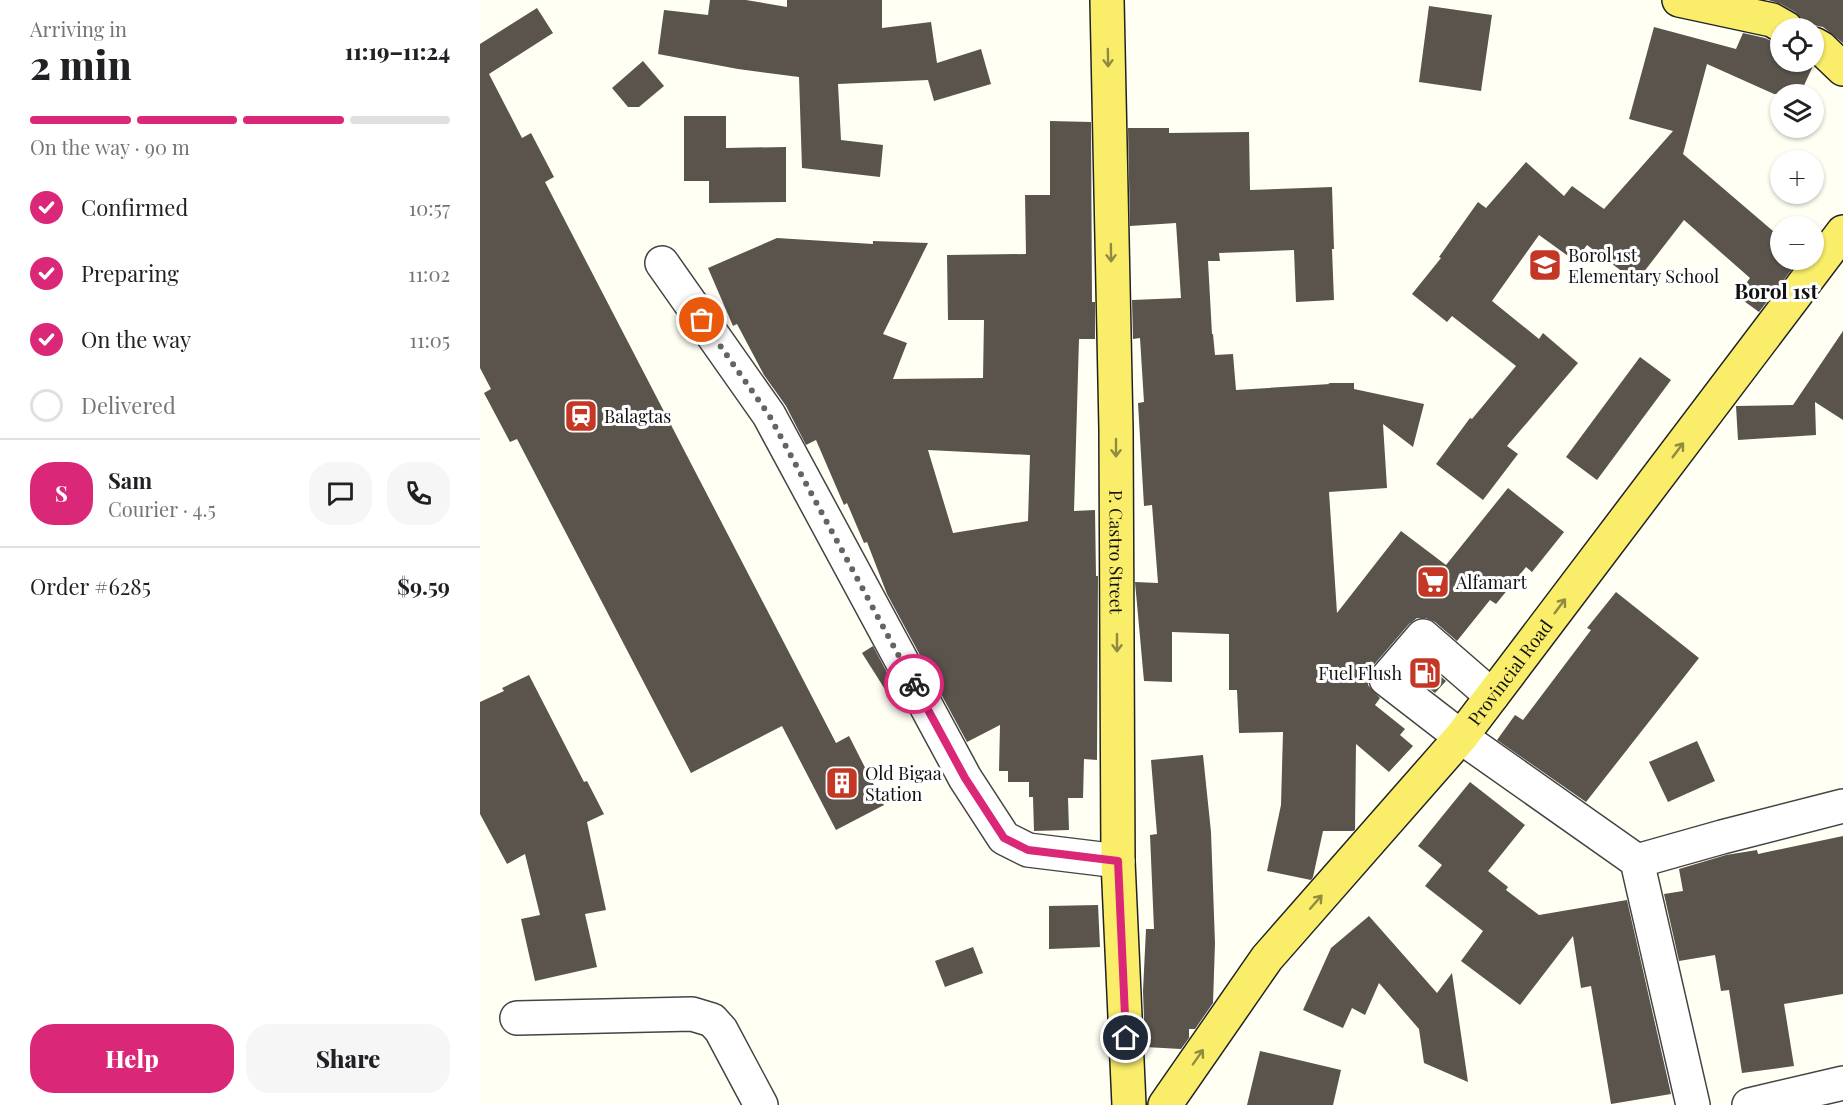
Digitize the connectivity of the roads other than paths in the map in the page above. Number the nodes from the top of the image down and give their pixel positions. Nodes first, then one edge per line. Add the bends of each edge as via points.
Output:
1 (1107, 0) edge
2 (1679, 0) edge
3 (1770, 20) edge
4 (1824, 51) edge
5 (1843, 69) edge
6 (1843, 232) edge
7 (662, 263) dead end
8 (1492, 696) junction
9 (1461, 737) junction
10 (1843, 806) edge
11 (1118, 861) junction
12 (1636, 861) junction
13 (517, 1018) dead end
14 (1843, 1083) edge
15 (761, 1105) edge
16 (1129, 1105) edge
17 (1165, 1105) edge
18 (1693, 1105) edge
19 (1749, 1105) edge

1 -> 11 main road, P. Castro Street via 1116,429
2 - 3 main road
4 - 5 main road
8 -> 6 main road, Provincial Road
7 - 11 street via 769,415 965,778 1004,838 1028,850
8 - 9 main road, Provincial Road
8 - 9 street via 1423,636 1386,679
9 - 12 street
17 -> 9 main road, Provincial Road via 1267,958
10 - 12 street
11 - 16 main road, P. Castro Street
12 - 18 street
13 - 15 street via 692,1014 712,1020
14 - 19 street

